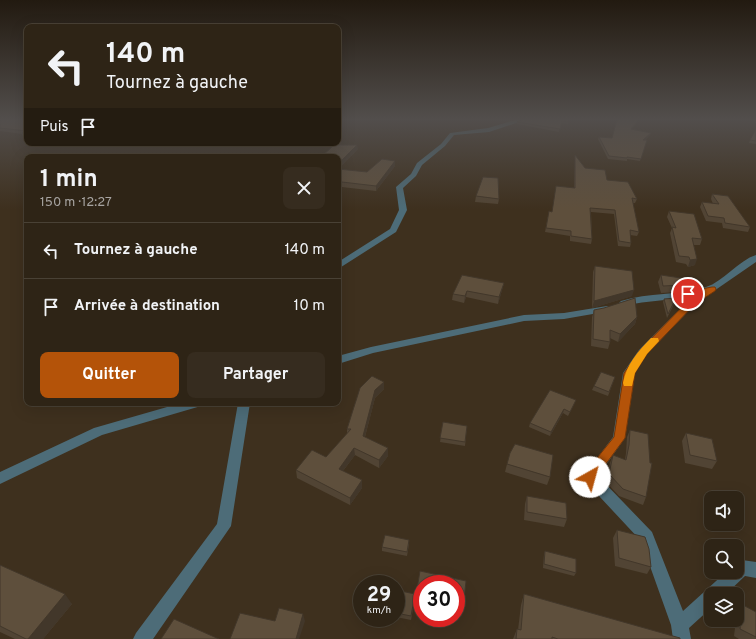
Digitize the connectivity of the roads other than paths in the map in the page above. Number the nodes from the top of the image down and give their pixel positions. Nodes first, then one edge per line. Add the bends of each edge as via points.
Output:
1 (440, 149) edge
2 (756, 258) edge
3 (341, 264) edge
4 (712, 289) junction
5 (341, 359) edge
6 (186, 406) edge
7 (244, 406) edge
8 (0, 478) edge
9 (756, 570) edge
10 (722, 587) edge
11 (704, 604) edge
12 (681, 632) edge
13 (142, 639) edge

1 - 3 street via 419,164 414,175 399,187 403,210 393,230
2 - 4 street
4 - 5 street via 676,297 637,299 601,311 524,318 371,350
4 - 12 street via 692,302 636,362 630,373 619,438 590,477 647,536
6 - 8 street via 98,431
7 - 13 street via 224,526
9 - 10 street via 742,568
11 - 12 street

